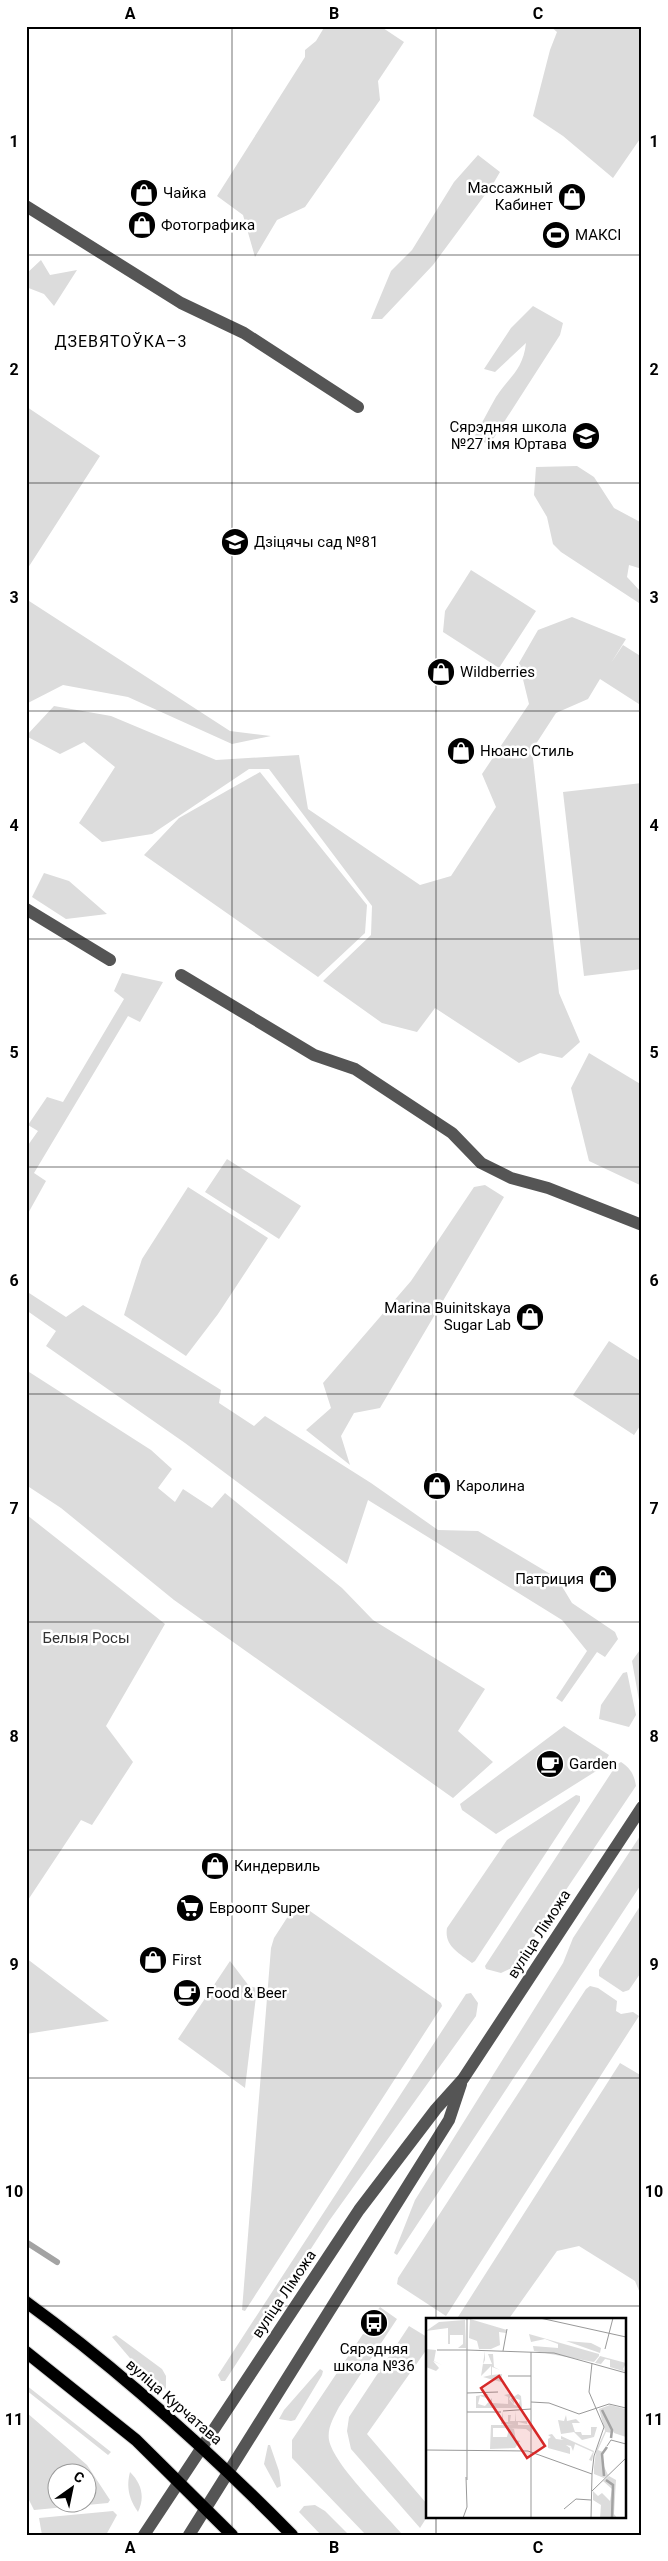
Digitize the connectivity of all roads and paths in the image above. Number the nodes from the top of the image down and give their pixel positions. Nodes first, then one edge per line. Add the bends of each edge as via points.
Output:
1 (26, 206) edge
2 (358, 407) dead end
3 (26, 909) edge
4 (110, 960) dead end
5 (180, 976) dead end
6 (642, 1225) edge
7 (642, 1807) edge
8 (463, 2079) junction
9 (26, 2302) edge
10 (26, 2352) edge
11 (201, 2447) junction
12 (230, 2472) junction
13 (179, 2483) junction
14 (206, 2509) junction
15 (144, 2535) edge
16 (189, 2535) edge
17 (232, 2535) edge
18 (292, 2535) edge

1 - 2 street via 181,303 244,333
3 - 4 street
5 - 6 street via 314,1054 355,1069 452,1133 481,1163 512,1178 548,1188
7 - 8 street, вуліца Ліможа
8 - 11 street, вуліца Ліможа via 359,2210
8 - 12 street, вуліца Ліможа via 449,2120
9 - 11 main road, вуліца Курчатава via 160,2409
10 - 13 main road via 136,2440
11 - 12 main road, вуліца Курчатава
11 - 13 street, вуліца Ліможа
12 - 14 street, вуліца Ліможа
12 - 18 main road, вуліца Курчатава
13 - 14 main road
13 - 15 street, вуліца Ліможа
14 - 16 street, вуліца Ліможа
14 - 17 main road

